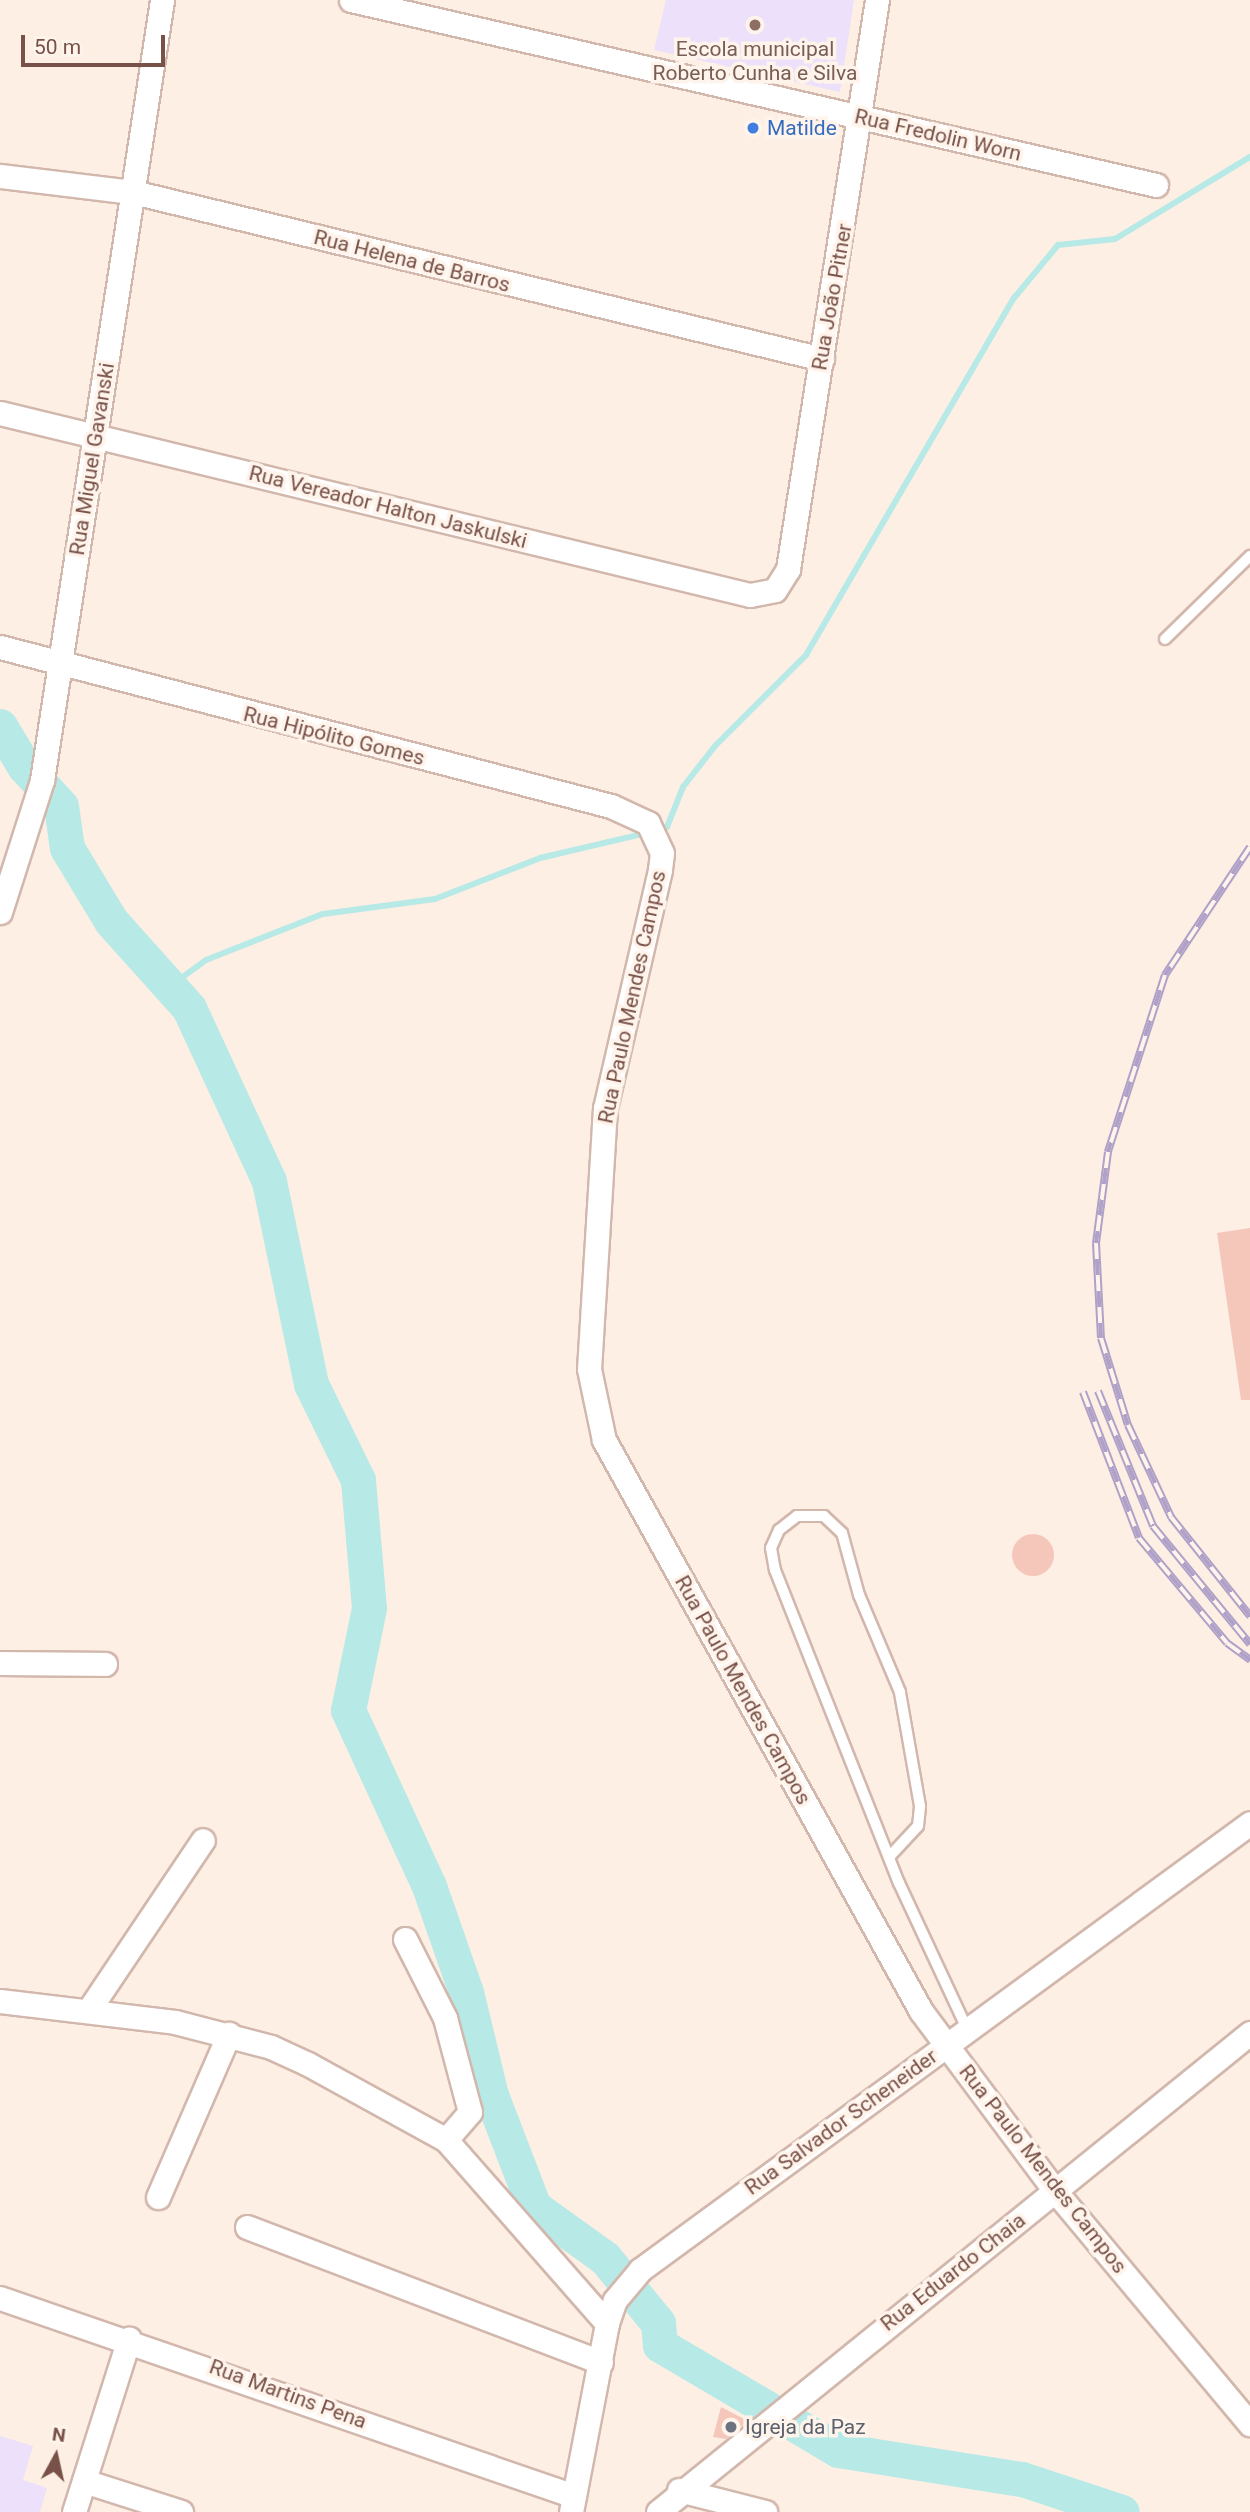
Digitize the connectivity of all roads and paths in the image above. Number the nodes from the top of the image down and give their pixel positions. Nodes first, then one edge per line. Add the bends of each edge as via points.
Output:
1 (162, 0) edge
2 (351, 0) edge
3 (877, 0) edge
4 (862, 118) junction
5 (0, 176) edge
6 (1156, 185) dead end
7 (133, 192) junction
8 (821, 359) junction
9 (0, 413) edge
10 (95, 436) junction
11 (1250, 556) edge
12 (775, 590) joint
13 (1165, 639) dead end
14 (0, 647) edge
15 (60, 667) junction
16 (653, 832) joint
17 (0, 912) edge
18 (0, 1663) edge
19 (105, 1664) dead end
20 (1250, 1823) edge
21 (203, 1840) dead end
22 (890, 1856) junction
23 (405, 1940) dead end
24 (0, 2001) edge
25 (90, 2008) junction
26 (967, 2029) junction
27 (1250, 2033) edge
28 (229, 2034) junction
29 (946, 2045) junction
30 (446, 2140) junction
31 (1055, 2191) junction
32 (158, 2197) dead end
33 (247, 2227) dead end
34 (0, 2298) edge
35 (607, 2323) junction
36 (129, 2339) junction
37 (601, 2362) junction
38 (1250, 2424) edge
39 (84, 2482) junction
40 (679, 2490) junction
41 (573, 2504) edge
42 (74, 2512) edge
43 (181, 2512) edge
44 (659, 2512) edge
45 (765, 2512) edge

1 - 7 street, Rua Miguel Gavanski
2 - 4 street, Rua Fredolin Worn
3 - 4 street, Rua João Pitner
4 - 6 street, Rua Fredolin Worn
4 - 8 street, Rua João Pitner
5 - 7 street, Rua Helena de Barros
7 - 8 street, Rua Helena de Barros
7 - 10 street, Rua Miguel Gavanski
8 - 12 street, Rua João Pitner via 788,569
9 - 10 street, Rua Vereador Halton Jaskulski
10 - 12 street, Rua Vereador Halton Jaskulski via 750,595
10 - 15 street, Rua Miguel Gavanski
11 - 13 lane
14 - 15 street, Rua Hipólito Gomes
15 - 16 street, Rua Hipólito Gomes via 611,806
15 - 17 street, Rua Miguel Gavanski via 37,806
16 - 29 street, Rua Paulo Mendes Campos via 660,870 605,1108 592,1405 630,1486
18 - 19 street
20 - 26 street, Rua Salvador Scheneider
21 - 25 street
22 - 22 lane via 775,1570 771,1548 779,1530 797,1516 824,1516 842,1533 859,1595 900,1692 920,1806 918,1826
22 - 26 lane
23 - 30 street via 445,2018 470,2112
24 - 25 street
25 - 28 street
26 - 29 street, Rua Salvador Scheneider
27 - 31 street, Rua Eduardo Chaia
28 - 30 street via 309,2064
28 - 32 street
29 - 31 street, Rua Paulo Mendes Campos
29 - 35 street, Rua Salvador Scheneider via 640,2270 615,2300
30 - 35 street
31 - 38 street, Rua Paulo Mendes Campos
31 - 40 street, Rua Eduardo Chaia
33 - 37 street
34 - 36 street, Rua Martins Pena
35 - 37 street, Rua Salvador Scheneider
36 - 39 street
36 - 41 street, Rua Martins Pena
37 - 41 street, Rua Salvador Scheneider
39 - 42 street
39 - 43 street
40 - 44 street, Rua Eduardo Chaia
40 - 45 street

